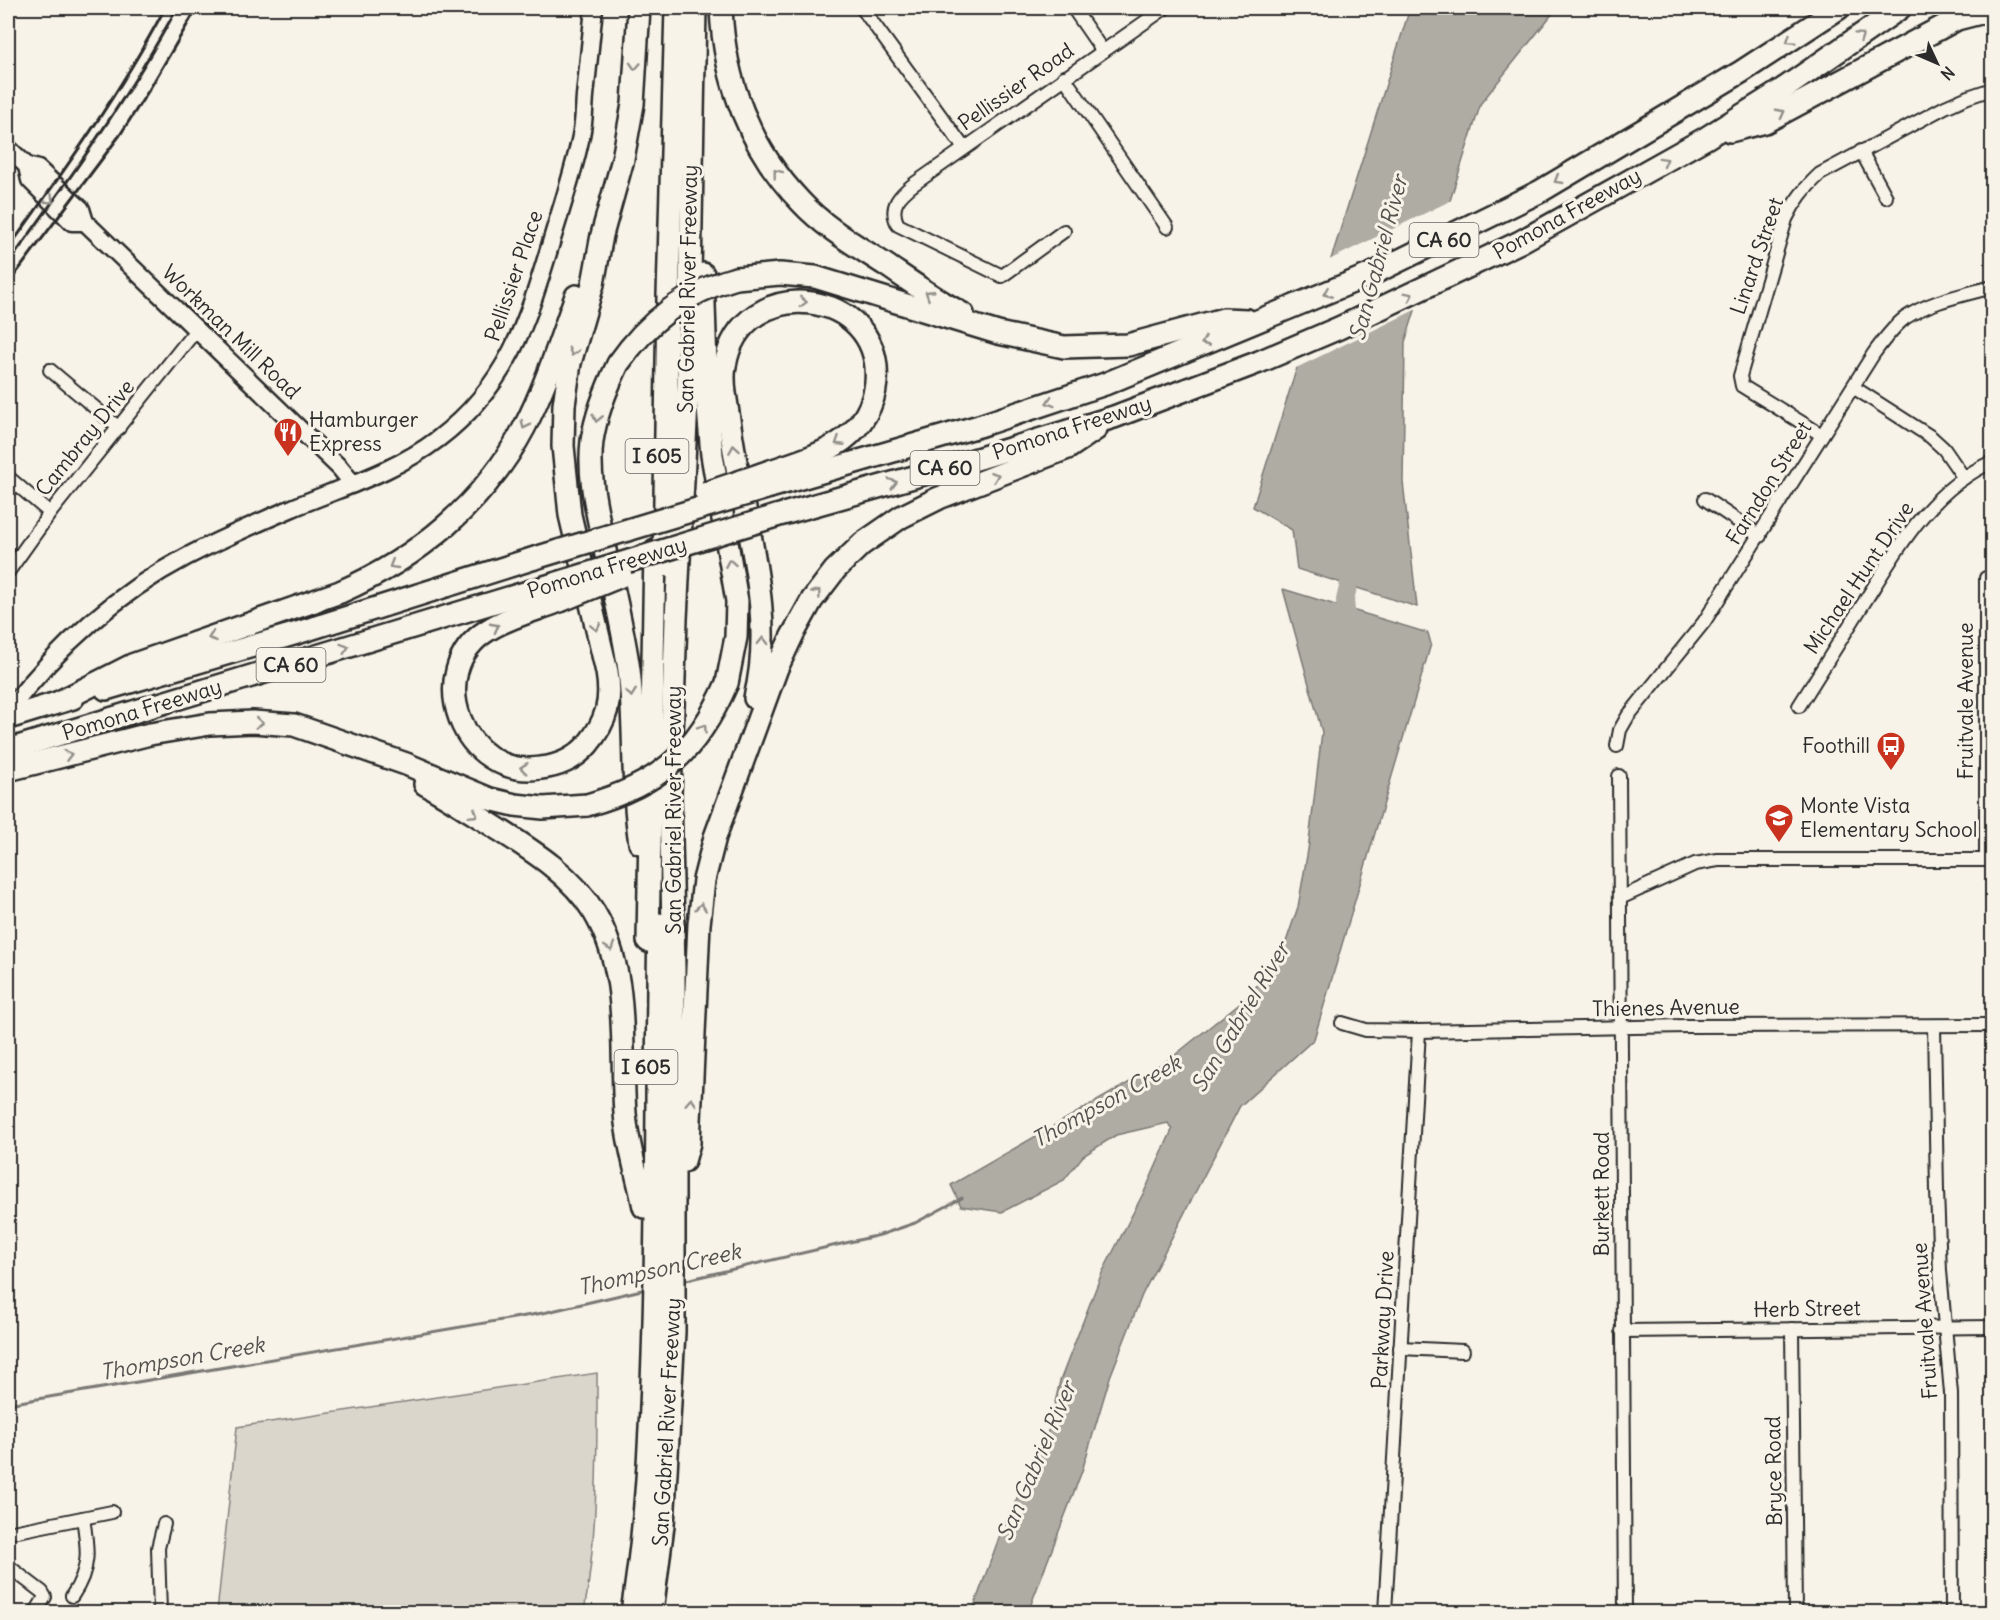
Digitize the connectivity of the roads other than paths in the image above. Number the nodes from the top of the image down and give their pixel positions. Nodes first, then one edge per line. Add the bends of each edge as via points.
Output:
1 (594, 8) edge
2 (639, 8) edge
3 (664, 8) edge
4 (675, 8) edge
5 (682, 8) edge
6 (695, 8) edge
7 (721, 8) edge
8 (862, 8) edge
9 (1073, 8) edge
10 (1165, 8) edge
11 (1839, 8) edge
12 (1900, 8) edge
13 (1992, 10) edge
14 (1102, 50) junction
15 (1064, 77) junction
16 (1992, 89) edge
17 (692, 112) junction
18 (1706, 138) junction
19 (8, 148) edge
20 (964, 148) junction
21 (1861, 151) junction
22 (1887, 197) dead end
23 (1167, 227) dead end
24 (1064, 231) dead end
25 (602, 235) junction
26 (1992, 286) edge
27 (1266, 318) junction
28 (196, 330) junction
29 (998, 333) junction
30 (50, 370) dead end
31 (1853, 387) junction
32 (1119, 415) junction
33 (686, 420) junction
34 (119, 428) junction
35 (1822, 435) junction
36 (1992, 462) edge
37 (8, 477) edge
38 (1964, 478) junction
39 (764, 481) junction
40 (353, 484) junction
41 (1705, 499) dead end
42 (50, 513) junction
43 (1760, 536) junction
44 (8, 572) edge
45 (1986, 578) dead end
46 (557, 593) junction
47 (60, 702) junction
48 (1799, 706) dead end
49 (8, 711) edge
50 (8, 718) edge
51 (1617, 746) dead end
52 (370, 752) junction
53 (9, 763) edge
54 (1618, 776) dead end
55 (735, 780) junction
56 (1989, 860) edge
57 (1620, 898) junction
58 (649, 904) junction
59 (674, 969) junction
60 (1342, 1023) dead end
61 (1992, 1025) edge
62 (1935, 1026) junction
63 (1622, 1028) junction
64 (1419, 1031) junction
65 (674, 1201) junction
66 (644, 1207) junction
67 (659, 1227) junction
68 (1946, 1327) junction
69 (1992, 1327) edge
70 (1792, 1329) junction
71 (1622, 1331) junction
72 (658, 1335) junction
73 (1401, 1348) junction
74 (1463, 1351) dead end
75 (112, 1512) dead end
76 (83, 1518) junction
77 (164, 1524) dead end
78 (8, 1533) edge
79 (8, 1566) edge
80 (72, 1596) dead end
81 (36, 1612) edge
82 (160, 1612) edge
83 (621, 1612) edge
84 (632, 1612) edge
85 (638, 1612) edge
86 (652, 1612) edge
87 (1385, 1612) edge
88 (1625, 1612) edge
89 (1795, 1612) edge
90 (1952, 1612) edge

1 - 40 main road, Pellissier Place via 582,135 519,338 496,379 445,433 402,462
2 -> 25 highway via 633,104
3 - 58 highway, San Gabriel River Freeway / I 605
4 - 67 highway via 667,319
5 - 33 highway via 677,394
6 - 17 highway, San Gabriel River Freeway / I 605
29 -> 7 highway via 948,306 850,241 801,203 773,169 739,104 730,75
8 - 20 street
9 - 14 street
10 - 14 street, Pellissier Road
11 -> 27 highway, Pomona Freeway / CA 60 via 1741,72 1539,192 1374,273
18 -> 12 highway, Pomona Freeway / CA 60
18 -> 13 highway via 1765,122 1957,19
14 - 15 street, Pellissier Road
15 - 20 street, Pellissier Road
15 - 23 street
16 - 21 street, Linard Street via 1945,107
17 - 33 highway, San Gabriel River Freeway / I 605
52 -> 17 highway, bridge via 514,805 587,805 641,785 675,761 716,708 727,683 736,637 737,601 712,456
32 -> 18 highway, Pomona Freeway / CA 60 via 1259,362 1405,298 1520,242
19 - 28 main road, Workman Mill Road via 27,166 38,169 81,209 85,222
20 - 24 street, Pellissier Road via 901,194 894,205 898,225 1002,276
21 - 22 street
21 - 35 street, Linard Street via 1820,174 1794,202 1740,376 1742,386
25 -> 46 highway via 593,284 570,363 563,446 570,515 607,672 609,704 596,735 567,761 530,770 509,766 494,760 466,734 455,700 456,678 461,661 487,630
25 -> 47 highway via 525,427 486,485 441,531 417,550 340,592 132,665
26 - 31 street, Farndon Street via 1922,308 1904,319 1874,353
27 - 29 highway via 1224,319 1123,345 1064,347
27 -> 39 highway, Pomona Freeway / CA 60 via 1109,382 979,426
28 - 34 street, Cambray Drive
28 - 40 main road, Workman Mill Road
29 -> 58 highway, bridge via 815,277 780,274 736,278 676,304 643,332 618,364 599,407 591,461 594,501 629,669 636,816
30 - 34 street
31 - 35 street, Farndon Street
31 - 38 street via 1931,437
46 -> 32 highway, Pomona Freeway / CA 60, bridge via 723,532
55 -> 32 highway via 792,636 812,600 862,544 901,517 939,498 1068,448
33 - 59 highway, San Gabriel River Freeway / I 605 via 670,795
34 - 42 street, Cambray Drive
35 - 43 street, Farndon Street
36 - 38 street, Michael Hunt Drive
37 - 42 street
38 - 48 street, Michael Hunt Drive via 1935,501 1908,532
39 - 47 highway, Pomona Freeway / CA 60, bridge via 294,634
55 -> 39 highway via 758,690 763,640 755,559 726,404 724,368 736,336 762,311 780,303 818,303 854,323 866,338 873,355 875,394 869,411 843,440
40 - 49 main road via 237,532 184,558 126,594 48,664
41 - 43 street
42 - 44 street, Cambray Drive
43 - 51 street, Farndon Street via 1704,622 1628,716
45 - 56 street, Fruitvale Avenue
53 -> 46 highway, Pomona Freeway / CA 60 via 28,744
47 - 50 highway, Pomona Freeway / CA 60
53 -> 52 highway via 150,734 253,722 294,725
52 -> 66 highway via 532,851 554,867 593,911 606,936 620,986 625,1115
54 - 57 street, Burkett Road
65 -> 55 highway via 688,1143 704,880
56 - 57 street via 1718,860 1695,864
57 - 63 street, Burkett Road
58 - 66 highway, San Gabriel River Freeway / I 605
59 - 65 highway, San Gabriel River Freeway / I 605
59 - 67 highway via 665,1001
60 - 64 street, Thienes Avenue via 1366,1030
61 - 62 street, Thienes Avenue
62 - 63 street, Thienes Avenue
62 - 68 street, Fruitvale Avenue via 1937,1191
63 - 64 street, Thienes Avenue
63 - 71 street, Burkett Road
64 - 73 street, Parkway Drive
65 - 67 highway, San Gabriel River Freeway / I 605
66 - 67 highway, San Gabriel River Freeway / I 605
67 - 72 highway, San Gabriel River Freeway / I 605
67 - 72 highway, San Gabriel River Freeway / I 605
68 - 69 street, Herb Street
68 - 70 street, Herb Street
68 - 90 street, Fruitvale Avenue via 1951,1393
70 - 71 street, Herb Street
70 - 89 street, Bryce Road
71 - 88 street, Burkett Road
72 - 83 highway, San Gabriel River Freeway / I 605
72 - 84 highway via 647,1503
72 - 85 highway via 656,1486
72 - 86 highway, San Gabriel River Freeway / I 605 via 663,1525
73 - 74 street
73 - 87 street, Parkway Drive
75 - 76 street
76 - 78 street
76 - 80 street via 87,1559
77 - 82 street via 158,1548
79 - 81 street via 42,1592 45,1597

